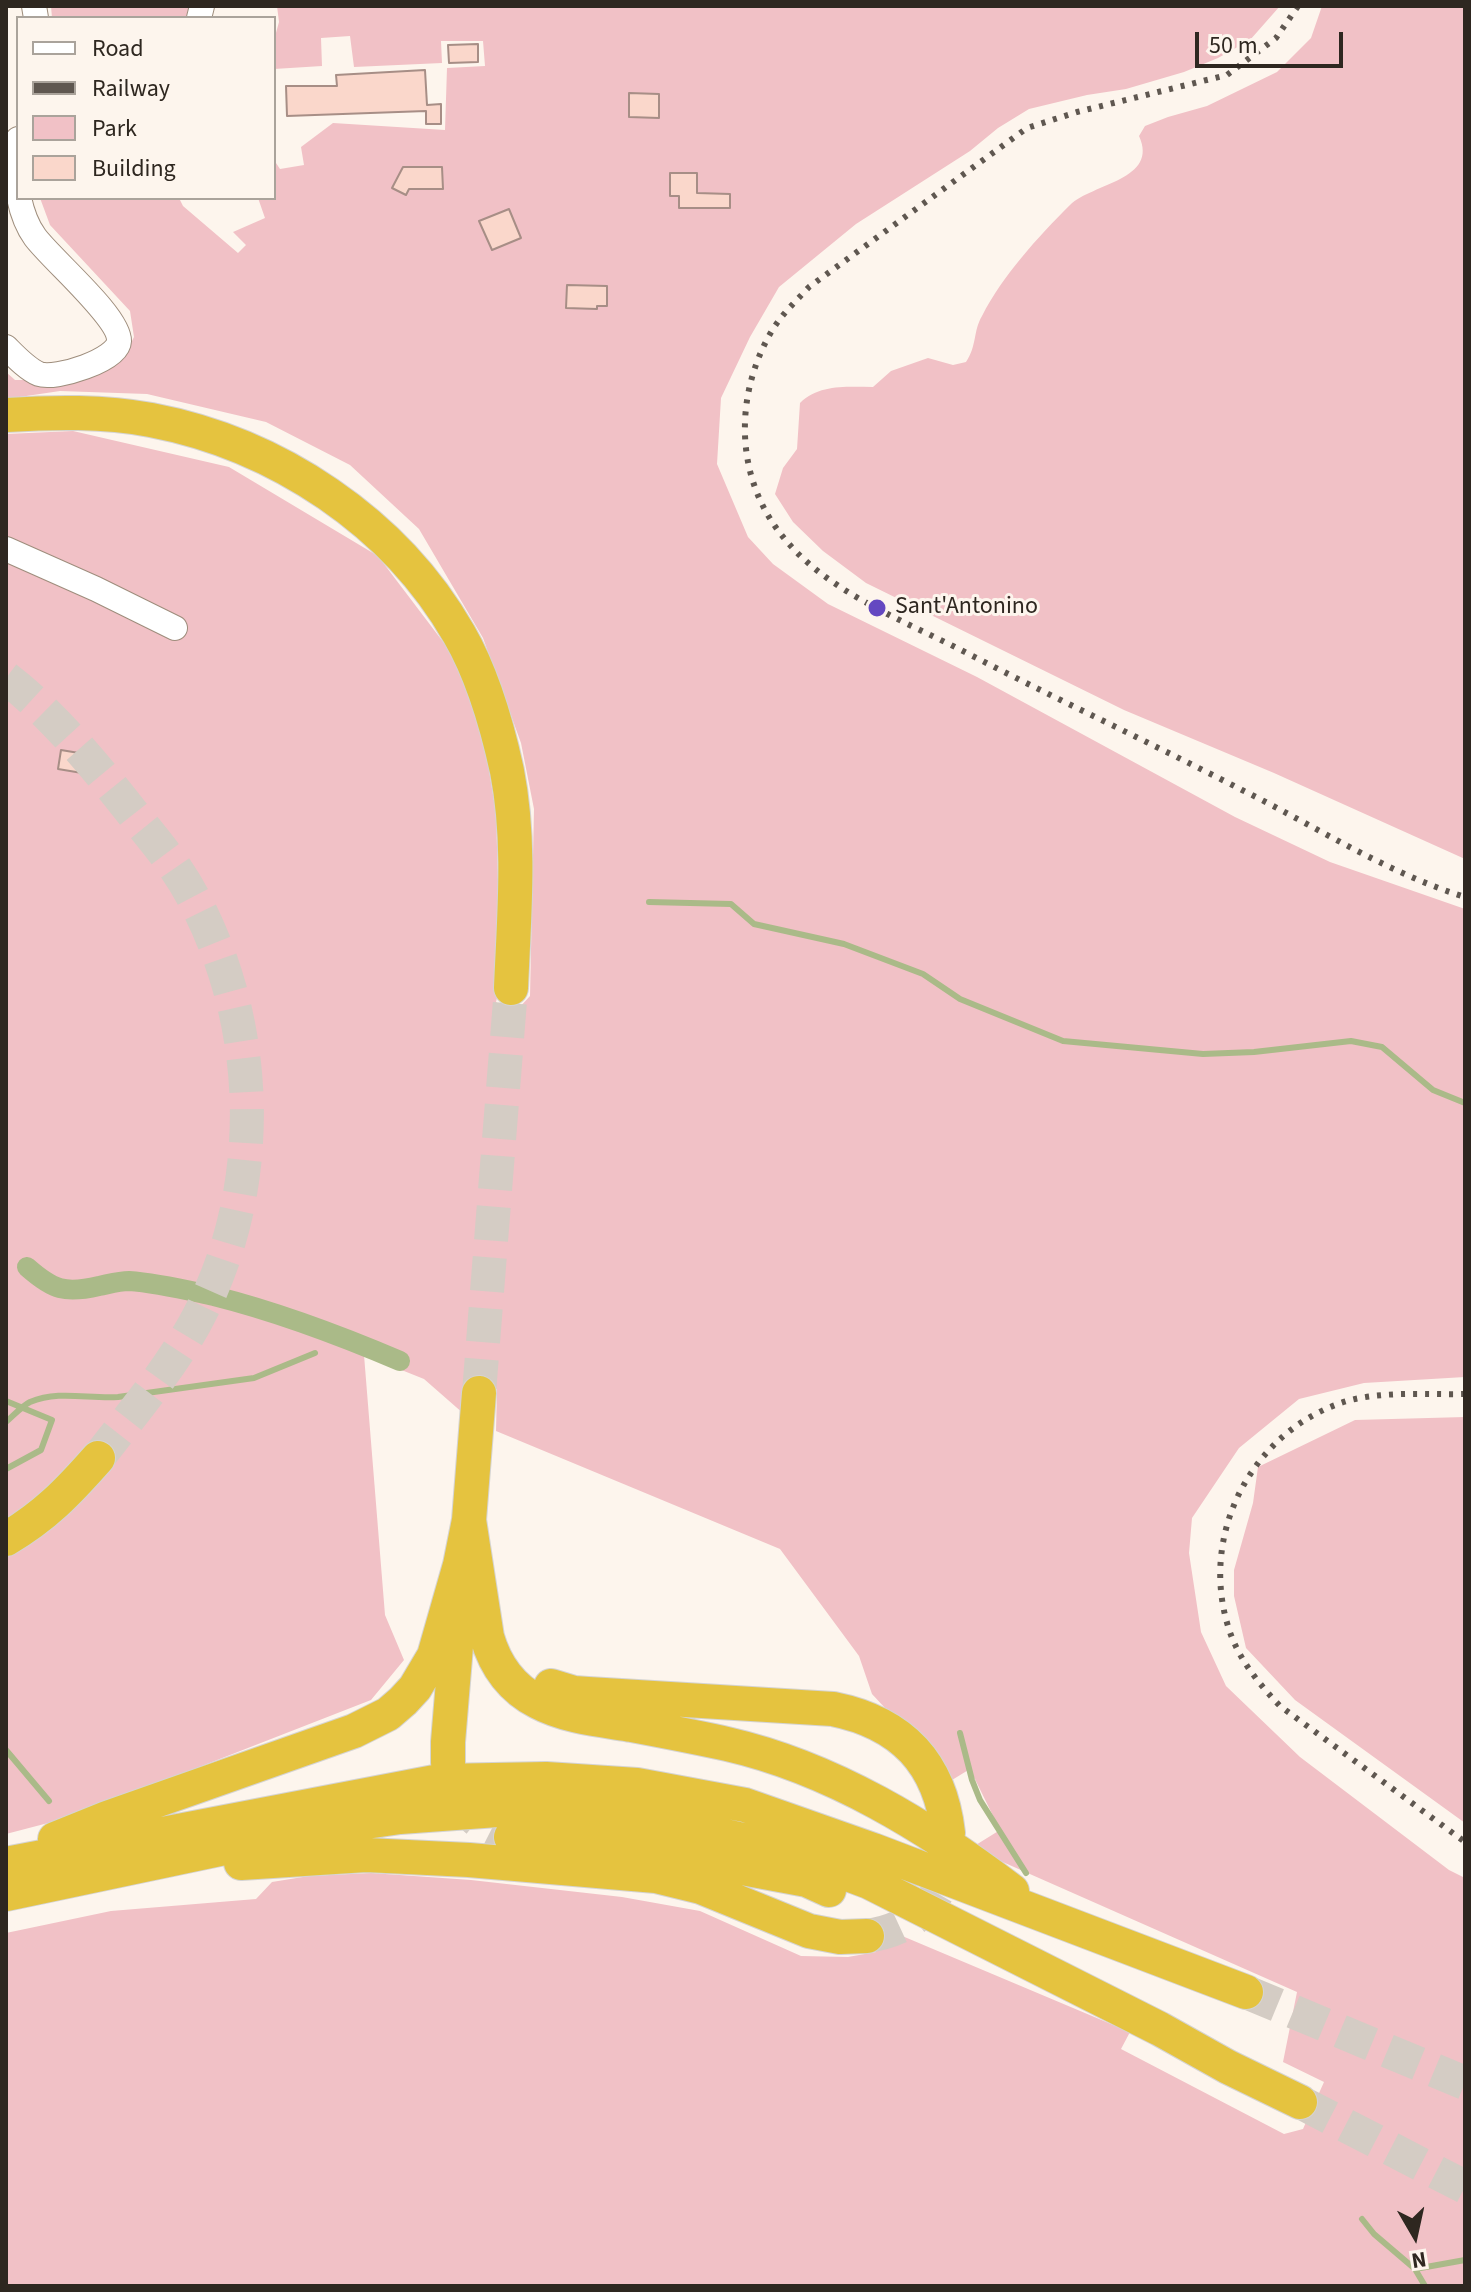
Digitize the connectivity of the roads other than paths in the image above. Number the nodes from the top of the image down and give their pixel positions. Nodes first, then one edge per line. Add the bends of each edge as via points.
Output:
1 (20, 200) edge
2 (6, 347) edge
3 (20, 414) edge
4 (6, 549) edge
5 (175, 628) dead end
6 (511, 988) tunnel mouth
7 (479, 1393) tunnel mouth
8 (98, 1458) tunnel mouth
9 (469, 1520) junction
10 (6, 1539) edge
11 (460, 1565) junction
12 (480, 1598) junction
13 (448, 1763) tunnel mouth
14 (948, 1833) tunnel mouth
15 (511, 1837) tunnel mouth
16 (6, 1858) edge
17 (6, 1864) edge
18 (109, 1873) junction
19 (6, 1894) edge
20 (1047, 1918) junction
21 (867, 1936) tunnel mouth
22 (1246, 1992) tunnel mouth
23 (1118, 2009) junction
24 (1300, 2102) tunnel mouth

1 - 2 street via 34,236 109,316 119,338 109,356 60,376 40,374
3 - 6 highway via 95,413 148,420 246,449 297,474 348,509 419,577 460,635 474,665 504,760 517,871
4 - 5 street
7 - 9 highway
8 - 10 highway via 64,1497
9 - 11 highway
9 - 12 highway
11 - 13 highway
11 - 16 highway via 434,1656 415,1688 388,1714
12 - 14 highway via 513,1658 561,1690 833,1709 870,1719 900,1737 923,1761 942,1800
12 - 20 highway via 497,1664 541,1704 730,1745 824,1777 962,1853
15 - 23 highway via 667,1854 807,1880
17 - 20 highway via 440,1781 546,1779 637,1785 745,1805
18 - 19 highway
18 - 21 highway via 366,1855 469,1860 656,1876 701,1887 809,1931
18 - 23 highway via 305,1831 400,1817 497,1810 632,1818 743,1839 832,1867
20 - 22 highway
23 - 24 highway

